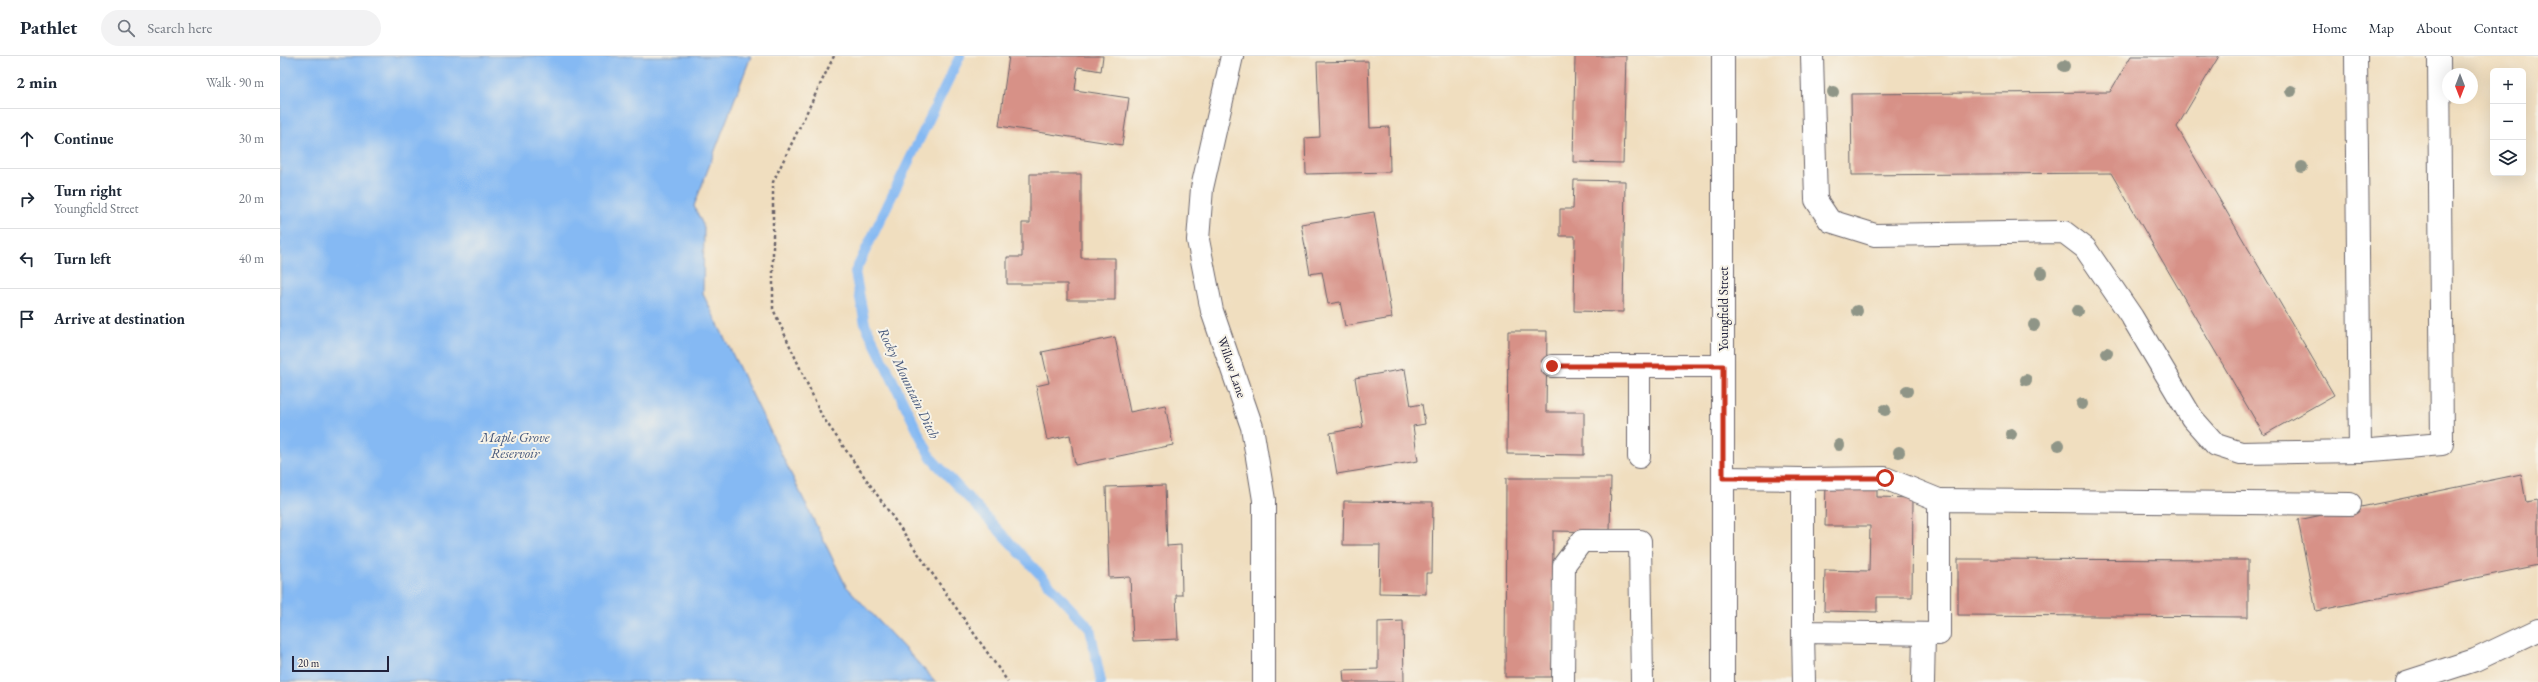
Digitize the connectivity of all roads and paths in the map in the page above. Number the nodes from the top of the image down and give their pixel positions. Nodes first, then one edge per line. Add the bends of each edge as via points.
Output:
1 (834, 56) edge
2 (1232, 56) edge
3 (1723, 56) edge
4 (1812, 56) edge
5 (2356, 56) edge
6 (2438, 56) edge
7 (1552, 366) dead end
8 (1639, 366) junction
9 (1723, 366) junction
10 (2360, 451) junction
11 (1639, 456) dead end
12 (1723, 478) junction
13 (1803, 479) junction
14 (1939, 500) junction
15 (2350, 504) dead end
16 (2538, 630) edge
17 (1803, 632) junction
18 (1924, 634) junction
19 (1008, 682) edge
20 (1264, 682) edge
21 (1563, 682) edge
22 (1642, 682) edge
23 (1723, 682) edge
24 (1804, 682) edge
25 (1923, 682) edge
26 (2407, 682) edge

1 - 19 path via 773,182 773,309 822,416
2 - 20 street, Willow Lane via 1202,188 1198,240 1212,311 1252,427 1264,500
3 - 9 street, Youngfield Street
4 - 10 street via 1816,200 1830,221 1875,235 2064,232 2085,248 2132,316 2192,418 2216,445 2241,453
5 - 10 street
6 - 10 street via 2442,444
7 - 8 street
8 - 9 street
8 - 11 street
9 - 12 street, Youngfield Street
12 - 13 street
12 - 23 street, Youngfield Street
13 - 14 street via 1885,478
13 - 17 street
14 - 15 street
14 - 18 street via 1939,634
16 - 26 street via 2475,660
17 - 18 street
17 - 24 street
18 - 25 street
21 - 22 street via 1564,565 1582,541 1640,541

